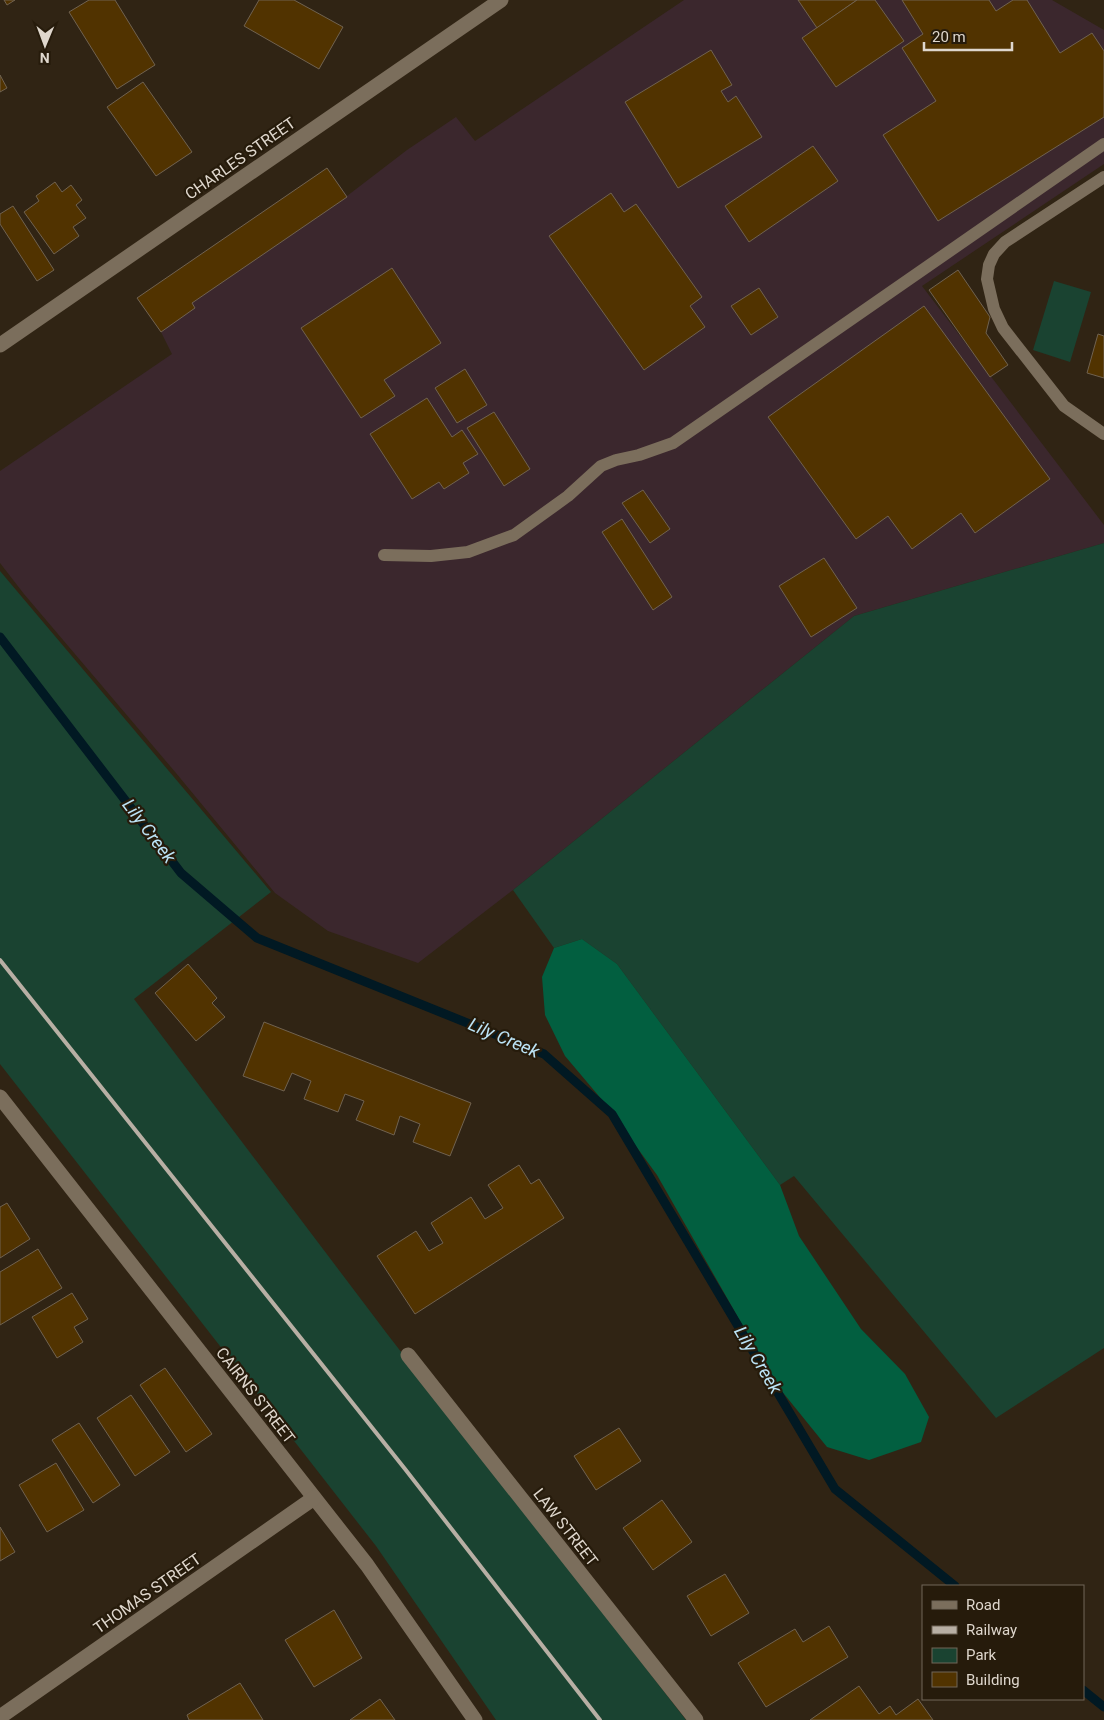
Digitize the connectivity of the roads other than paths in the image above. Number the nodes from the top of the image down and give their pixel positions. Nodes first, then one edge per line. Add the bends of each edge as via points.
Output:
1 (501, 0) edge
2 (1104, 144) edge
3 (1104, 176) edge
4 (0, 345) edge
5 (1104, 434) edge
6 (384, 555) dead end
7 (0, 1097) edge
8 (408, 1355) dead end
9 (314, 1498) junction
10 (0, 1717) edge
11 (475, 1720) edge
12 (696, 1720) edge

1 - 4 street, CHARLES STREET
2 - 6 lane via 673,443 601,466 568,496 514,535 468,552 431,556
3 - 5 lane via 1005,242 994,254 987,278 994,309 1003,328 1064,406
7 - 9 street, CAIRNS STREET
8 - 12 street, LAW STREET
9 - 10 street, THOMAS STREET
9 - 11 street, CAIRNS STREET via 372,1572

